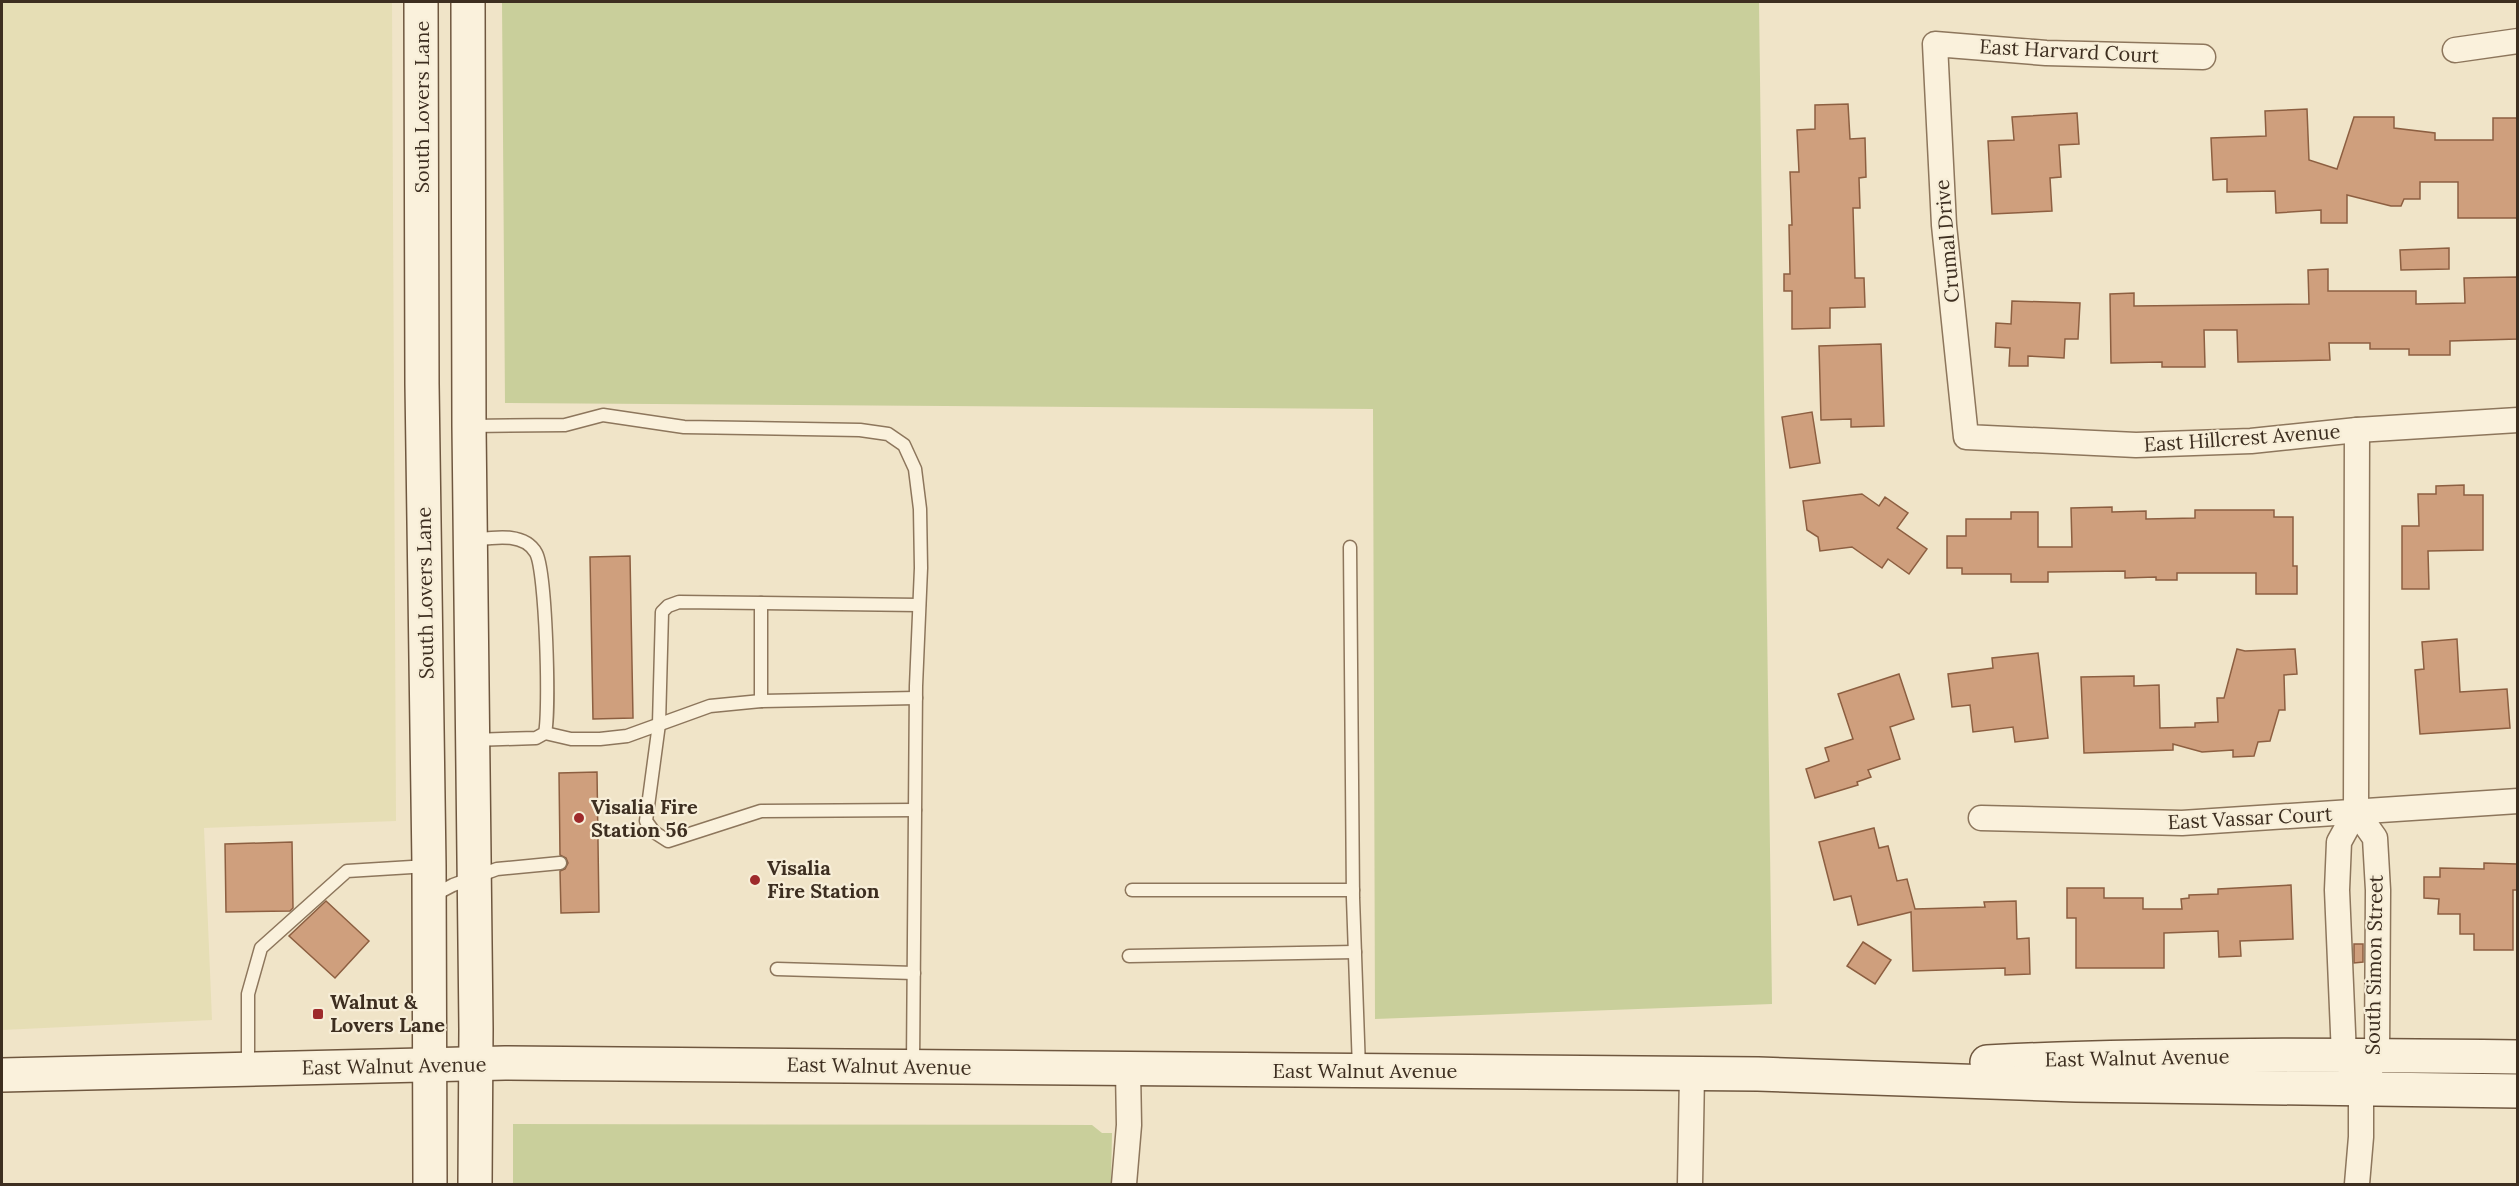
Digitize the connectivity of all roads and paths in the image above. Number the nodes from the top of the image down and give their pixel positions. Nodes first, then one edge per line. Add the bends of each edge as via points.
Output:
1 (421, 2) edge
2 (468, 2) edge
3 (2517, 41) edge
4 (1935, 44) joint
5 (2456, 50) dead end
6 (2203, 57) dead end
7 (2517, 420) edge
8 (469, 426) junction
9 (2357, 430) junction
10 (1966, 437) joint
11 (470, 540) junction
12 (1350, 547) dead end
13 (760, 603) junction
14 (920, 605) junction
15 (916, 698) junction
16 (761, 701) junction
17 (659, 724) junction
18 (545, 733) junction
19 (472, 740) junction
20 (2517, 801) edge
21 (915, 810) junction
22 (2356, 811) junction
23 (1981, 818) dead end
24 (560, 864) dead end
25 (429, 866) junction
26 (474, 877) junction
27 (1132, 890) dead end
28 (1353, 890) junction
29 (429, 898) junction
30 (1355, 952) junction
31 (1129, 956) dead end
32 (777, 969) dead end
33 (914, 973) junction
34 (2344, 1056) junction
35 (2377, 1056) junction
36 (2517, 1057) edge
37 (476, 1063) junction
38 (431, 1064) junction
39 (913, 1066) junction
40 (248, 1070) junction
41 (1128, 1070) junction
42 (1359, 1070) junction
43 (1692, 1074) junction
44 (1758, 1074) junction
45 (2, 1075) edge
46 (2361, 1088) junction
47 (2517, 1090) edge
48 (430, 1185) edge
49 (475, 1185) edge
50 (1124, 1185) edge
51 (1690, 1185) edge
52 (2357, 1185) edge

1 - 25 main road, South Lovers Lane
2 - 8 main road
3 - 5 street
4 - 6 street, East Harvard Court via 2046,53
4 - 10 street, Crumal Drive via 1944,225
7 - 9 street, East Hillcrest Avenue
8 - 11 main road
8 - 14 lane via 565,424 603,415 684,427 861,430 888,434 904,445 915,469 920,509
9 - 10 street, East Hillcrest Avenue via 2251,441 2136,445
9 - 22 street, South Simon Street
11 - 18 lane via 513,537 536,553 541,574 549,697
11 - 19 main road
12 - 28 lane
13 - 14 lane
13 - 16 lane
13 - 17 lane via 679,602 662,612
14 - 15 lane
15 - 16 lane
15 - 21 lane
16 - 17 lane via 710,706
17 - 18 lane via 627,736 600,739 571,739
17 - 21 lane via 646,821 668,841 760,811
18 - 19 lane via 519,740
19 - 26 main road
20 - 22 street, East Vassar Court
21 - 33 lane
22 - 23 street, East Vassar Court via 2182,823
22 - 34 street, South Simon Street via 2339,842 2337,890
22 - 35 street, South Simon Street via 2375,838
24 - 26 lane via 497,869
25 - 29 main road, South Lovers Lane
25 - 40 lane via 347,871 261,948 248,994
26 - 29 lane
26 - 37 main road
27 - 28 lane
28 - 30 lane
29 - 38 main road, South Lovers Lane
30 - 31 lane
30 - 42 lane
32 - 33 lane
33 - 39 lane
34 - 35 main road, East Walnut Avenue
34 - 44 main road, East Walnut Avenue via 2065,1058
34 - 46 street, South Simon Street
35 - 36 main road, East Walnut Avenue
35 - 46 street, South Simon Street
37 - 38 main road, East Walnut Avenue
37 - 39 main road, East Walnut Avenue
37 - 49 main road
38 - 40 main road, East Walnut Avenue
38 - 48 main road, South Lovers Lane
39 - 41 main road, East Walnut Avenue
40 - 45 main road, East Walnut Avenue
41 - 42 main road, East Walnut Avenue
41 - 50 street
42 - 43 main road, East Walnut Avenue
43 - 44 main road, East Walnut Avenue
43 - 51 street
44 - 46 main road, East Walnut Avenue via 2076,1085
46 - 47 main road, East Walnut Avenue
46 - 52 street

